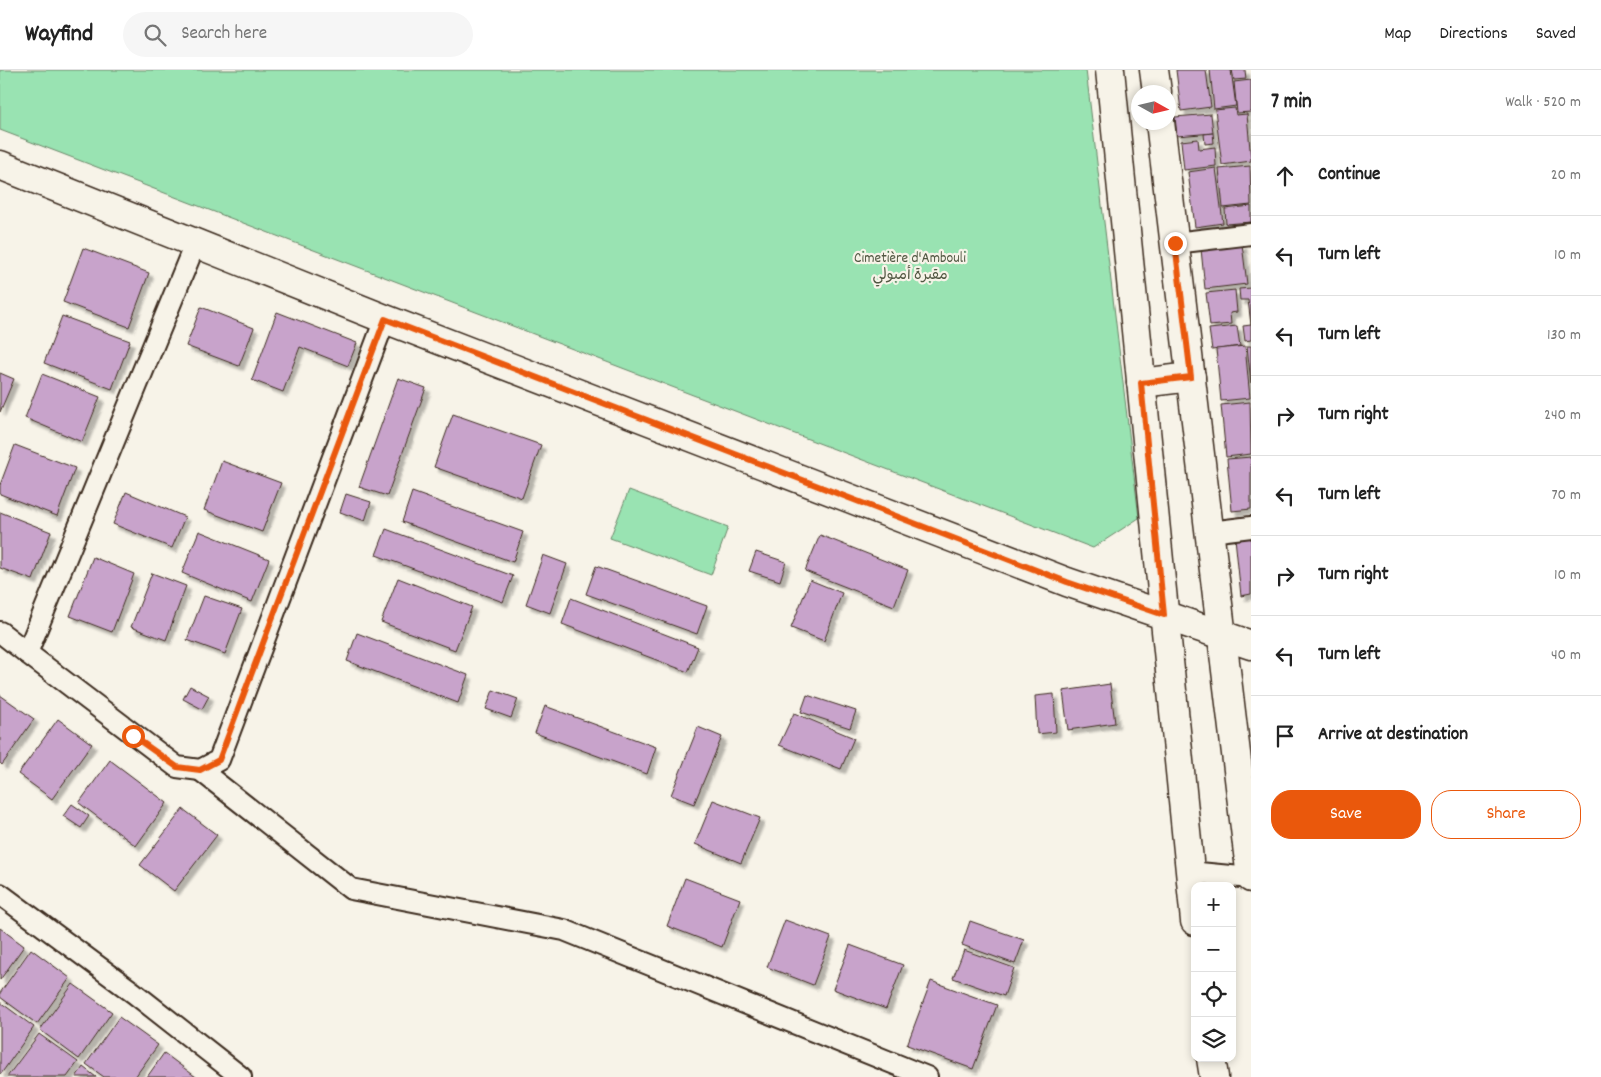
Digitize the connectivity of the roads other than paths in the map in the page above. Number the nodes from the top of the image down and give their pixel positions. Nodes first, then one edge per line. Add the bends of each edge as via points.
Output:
1 (1110, 70) edge
2 (1154, 70) edge
3 (1156, 85) edge
4 (1161, 130) edge
5 (0, 165) edge
6 (1251, 234) edge
7 (1175, 243) junction
8 (195, 244) junction
9 (385, 319) junction
10 (1191, 377) junction
11 (1141, 383) junction
12 (1251, 527) edge
13 (1210, 532) junction
14 (1164, 615) junction
15 (0, 632) edge
16 (1221, 634) junction
17 (1251, 645) edge
18 (27, 654) junction
19 (200, 770) junction
20 (1189, 872) junction
21 (1251, 878) edge
22 (1191, 888) edge
23 (0, 894) edge
24 (1212, 1062) edge
25 (241, 1077) edge
26 (927, 1077) edge
27 (1214, 1077) edge

1 - 11 main road
2 - 3 main road
4 - 7 main road
5 - 8 main road
6 - 7 street
7 - 10 main road
8 - 9 main road
8 - 18 street
9 - 14 main road via 1067,582
9 - 19 street via 219,760
10 - 11 main road
10 - 13 main road
11 - 14 main road
12 - 13 street
13 - 16 main road
14 - 16 main road
14 - 20 main road
15 - 18 street
16 - 17 main road
16 - 21 main road
18 - 19 street via 177,767
19 - 26 street via 351,889 564,930
20 - 21 street
20 - 22 main road
23 - 25 street
24 - 27 main road

